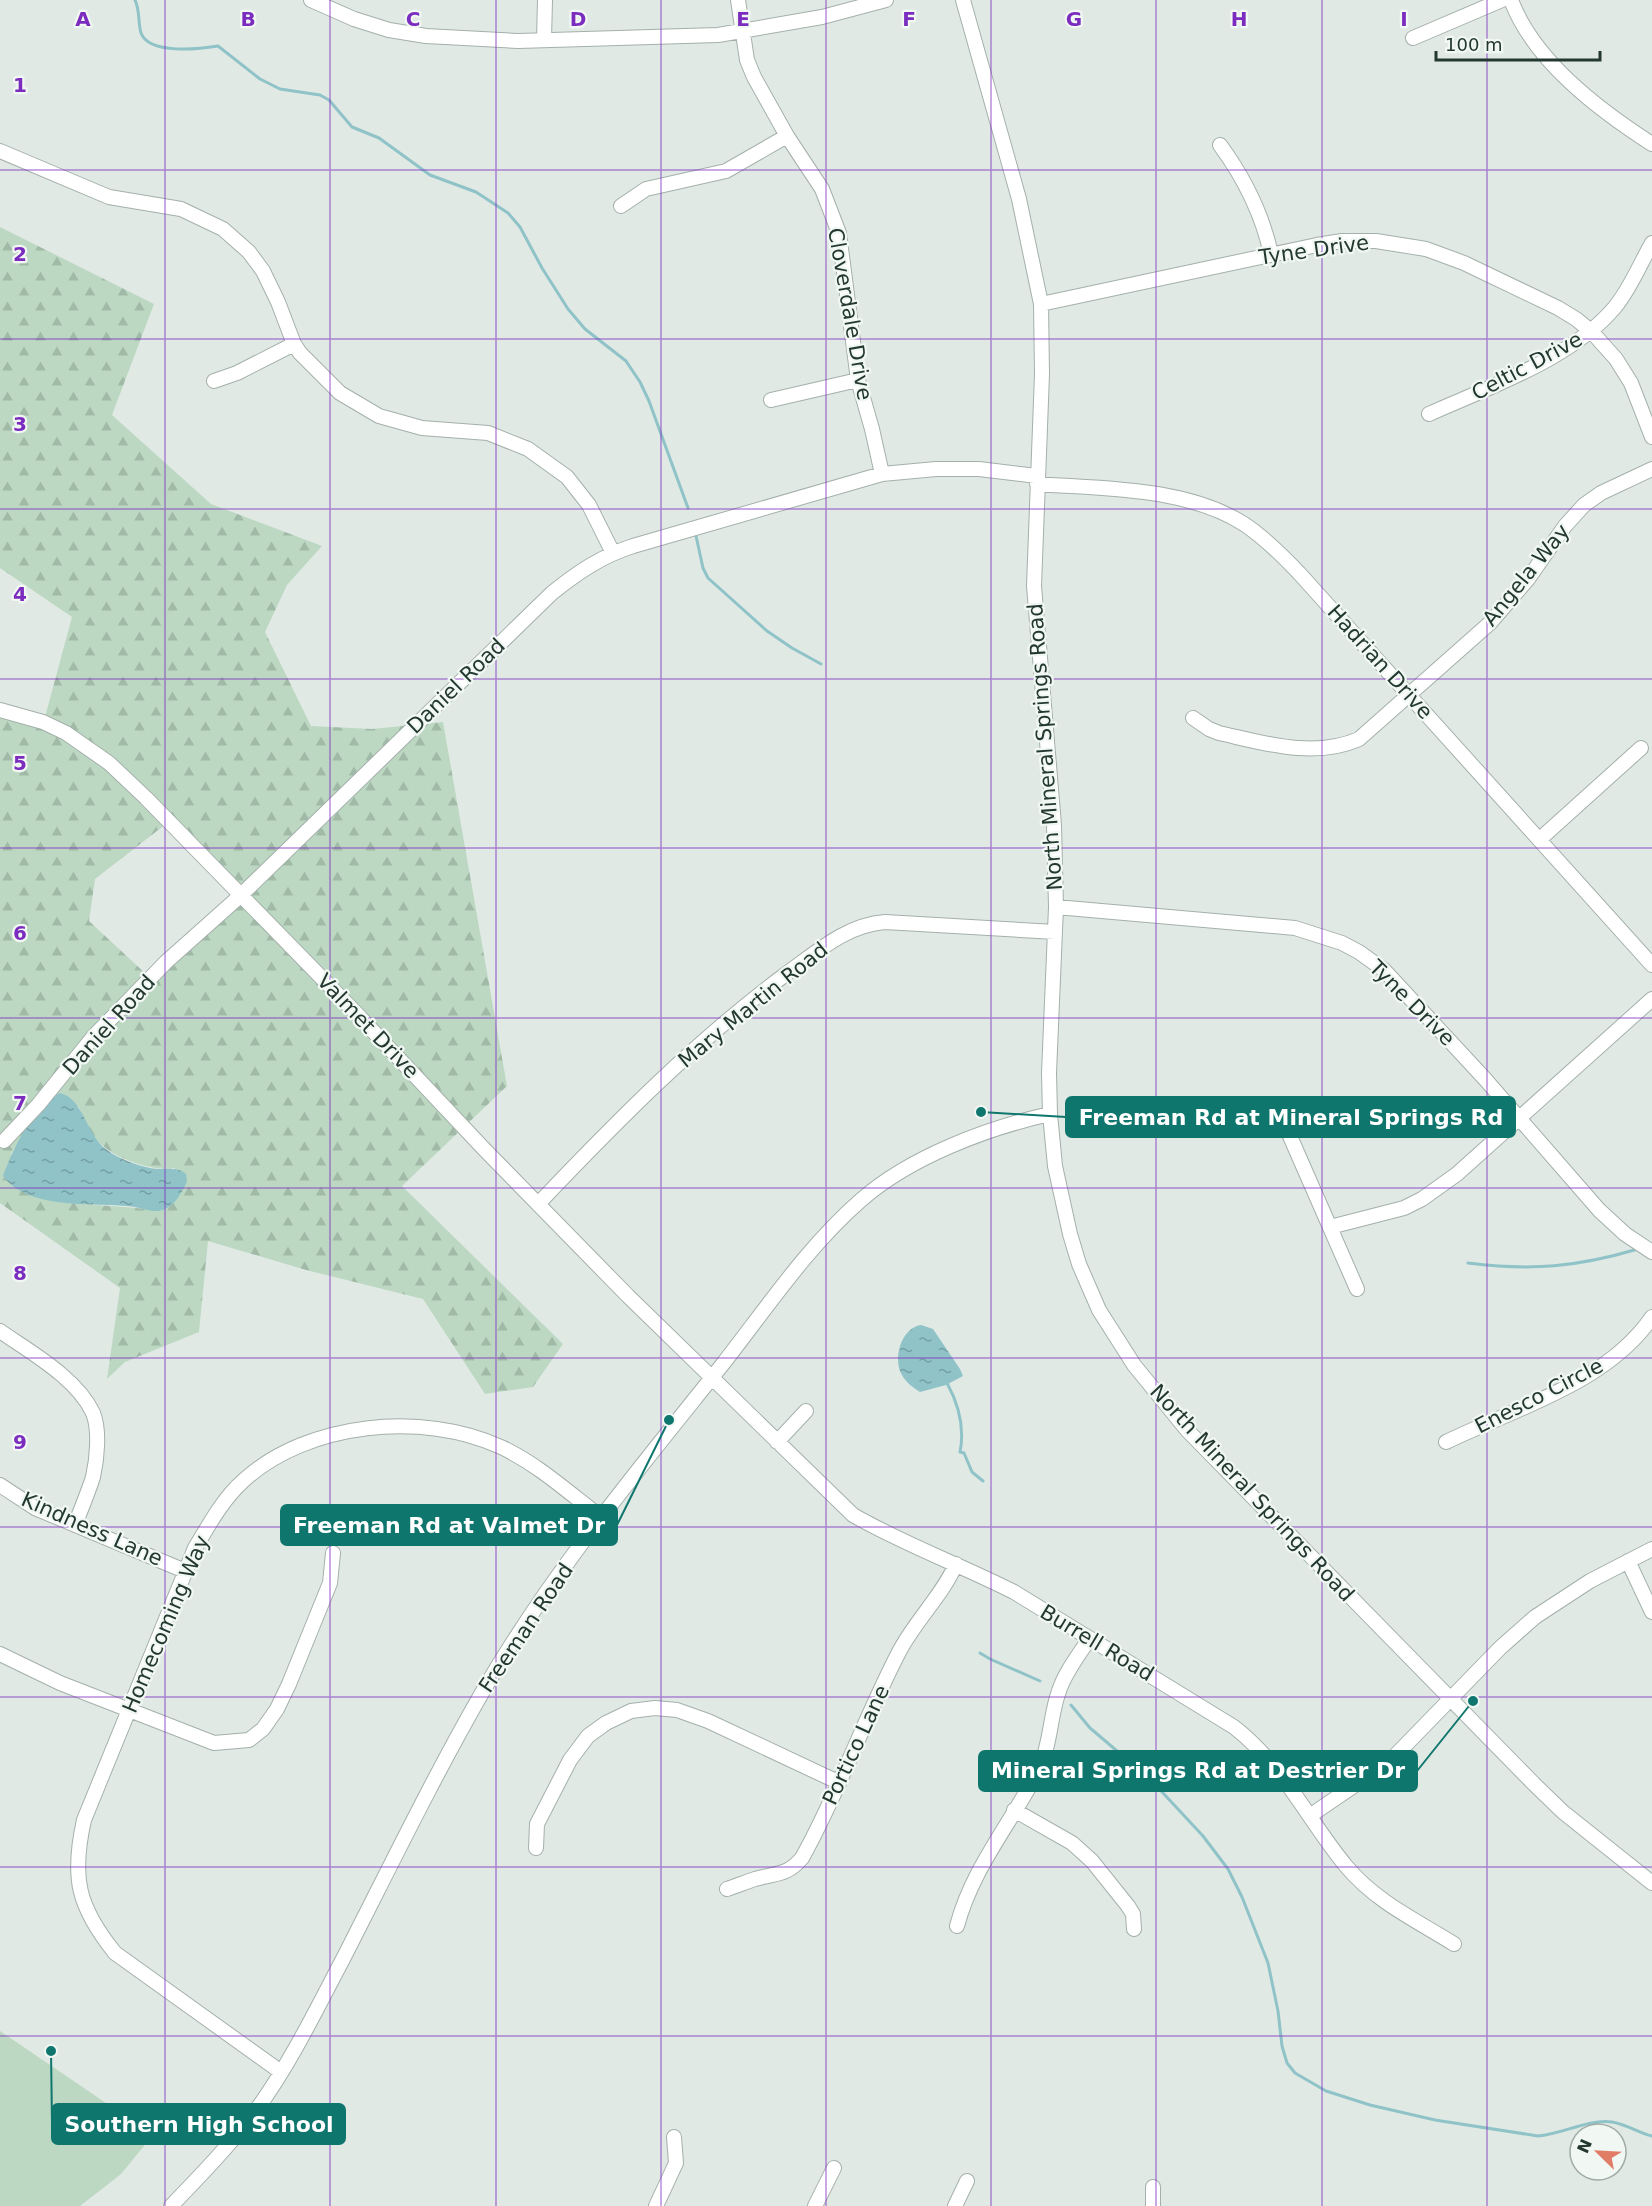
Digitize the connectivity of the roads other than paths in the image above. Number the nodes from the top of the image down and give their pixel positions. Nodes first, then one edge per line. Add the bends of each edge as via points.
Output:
1 (311, 0) edge
2 (545, 0) edge
3 (738, 0) edge
4 (963, 0) edge
5 (1502, 0) edge
6 (1511, 0) edge
7 (877, 1) edge
8 (742, 31) junction
9 (1413, 38) dead end
10 (544, 39) junction
11 (787, 136) junction
12 (1652, 144) edge
13 (1220, 145) dead end
14 (0, 151) edge
15 (621, 206) dead end
16 (1652, 243) edge
17 (1271, 254) junction
18 (1041, 304) junction
19 (1591, 332) junction
20 (294, 344) junction
21 (858, 380) junction
22 (214, 381) dead end
23 (771, 400) dead end
24 (1429, 414) dead end
25 (1652, 437) edge
26 (1652, 469) edge
27 (882, 474) junction
28 (1037, 480) junction
29 (613, 553) junction
30 (1410, 695) junction
31 (0, 710) edge
32 (1193, 717) dead end
33 (1641, 748) dead end
34 (1540, 839) junction
35 (240, 896) junction
36 (1056, 907) junction
37 (1055, 932) junction
38 (1652, 965) edge
39 (1652, 999) edge
40 (1050, 1114) junction
41 (1519, 1118) junction
42 (1273, 1119) dead end
43 (4, 1141) dead end
44 (539, 1203) junction
45 (1330, 1227) junction
46 (1652, 1252) edge
47 (1357, 1289) dead end
48 (1652, 1317) edge
49 (0, 1331) edge
50 (712, 1377) junction
51 (806, 1411) dead end
52 (777, 1442) junction
53 (1446, 1442) dead end
54 (0, 1485) edge
55 (602, 1518) junction
56 (75, 1525) junction
57 (1652, 1550) edge
58 (333, 1553) dead end
59 (1628, 1561) junction
60 (956, 1564) junction
61 (185, 1571) junction
62 (1652, 1612) edge
63 (1089, 1639) junction
64 (0, 1654) edge
65 (1451, 1700) junction
66 (129, 1710) junction
67 (838, 1782) junction
68 (1014, 1810) junction
69 (1311, 1815) junction
70 (536, 1848) dead end
71 (1652, 1883) edge
72 (727, 1889) dead end
73 (957, 1926) dead end
74 (1134, 1929) dead end
75 (1454, 1944) dead end
76 (281, 2072) junction
77 (674, 2136) dead end
78 (834, 2168) dead end
79 (967, 2181) dead end
80 (1153, 2187) dead end
81 (171, 2206) edge
82 (656, 2206) edge
83 (815, 2206) edge
84 (955, 2206) edge
85 (1154, 2206) edge

1 - 10 street via 354,19 417,35
2 - 10 street
3 - 8 street, Cloverdale Drive
4 - 18 street, North Mineral Springs Road via 1019,199
5 - 9 street
6 - 12 street via 1517,16 1548,58 1597,105
7 - 8 street via 822,17
8 - 10 street via 674,37
8 - 11 street, Cloverdale Drive via 754,77
11 - 15 street via 726,171 646,189
11 - 21 street, Cloverdale Drive via 822,189 839,233
13 - 17 street via 1251,192
14 - 20 street via 109,197 181,209 222,229 249,252 263,271
16 - 19 street, Celtic Drive via 1617,305
17 - 18 street, Tyne Drive
17 - 19 street, Tyne Drive via 1362,241 1426,249 1558,308
18 - 28 street, North Mineral Springs Road
19 - 24 street, Celtic Drive via 1548,359
19 - 25 street, Tyne Drive via 1625,372
20 - 22 street
20 - 29 street via 334,388 378,417 422,428 488,434 528,449 547,461 567,477 589,505
21 - 23 street
21 - 27 street, Cloverdale Drive
26 - 30 street, Angela Way via 1584,505 1510,602
27 - 28 street, Daniel Road via 979,469
27 - 29 street, Daniel Road
28 - 30 street, Hadrian Drive via 1185,500 1242,523 1285,558
28 - 36 street, North Mineral Springs Road via 1035,609 1054,825
29 - 35 street, Daniel Road via 584,568 552,593
30 - 32 street, Angela Way via 1359,739 1326,748 1275,745 1219,733
30 - 34 street, Hadrian Drive
31 - 35 street, Valmet Drive via 54,726 109,763
33 - 34 street
34 - 38 street, Hadrian Drive
35 - 43 street, Daniel Road via 166,962 94,1036
35 - 44 street, Valmet Drive
36 - 37 street, North Mineral Springs Road
36 - 41 street, Tyne Drive via 1295,928 1342,943 1384,970
37 - 40 street, North Mineral Springs Road
37 - 44 street, Mary Martin Road via 885,922 837,938 754,999 690,1054
39 - 41 street
40 - 50 street, Freeman Road via 1022,1120 948,1148 916,1162 879,1186 807,1257
40 - 65 street, North Mineral Springs Road via 1056,1173 1079,1264 1099,1310 1124,1351 1187,1430
41 - 45 street via 1422,1200
41 - 46 street, Tyne Drive via 1599,1210
42 - 45 street via 1289,1134
44 - 50 street, Valmet Drive
45 - 47 street
48 - 53 street, Enesco Circle via 1619,1354 1590,1375
49 - 56 street via 56,1369 93,1413 98,1446
50 - 52 street, Burrell Road
50 - 55 street, Freeman Road
51 - 52 street
52 - 60 street, Burrell Road via 853,1515 892,1537
54 - 56 street, Kindness Lane via 35,1508
55 - 61 street, Homecoming Way via 537,1467 480,1438 414,1425 371,1426 276,1456 242,1482 218,1510
55 - 76 street, Freeman Road via 520,1630 484,1690
56 - 61 street, Kindness Lane
57 - 59 street
58 - 66 street via 330,1583 289,1684 263,1729 249,1740 214,1743
59 - 62 street
59 - 65 street via 1535,1617
60 - 63 street, Burrell Road via 1014,1592
60 - 67 street, Portico Lane via 899,1652
61 - 66 street, Homecoming Way
63 - 68 street via 1059,1689 1040,1766
63 - 69 street, Burrell Road via 1218,1716 1250,1740
64 - 66 street
65 - 69 street via 1389,1762
65 - 71 street, North Mineral Springs Road via 1563,1812
66 - 76 street, Homecoming Way via 84,1820 77,1850 87,1914 115,1953
67 - 70 street via 677,1710 631,1711 588,1736 570,1760 537,1824
67 - 72 street, Portico Lane via 812,1841 795,1866 779,1875
68 - 73 street via 969,1888
68 - 74 street via 1072,1843 1092,1861 1133,1914
69 - 75 street, Burrell Road via 1345,1865 1370,1891
76 - 81 street, Freeman Road via 229,2144
77 - 82 street via 676,2163
78 - 83 street
79 - 84 street
80 - 85 street

